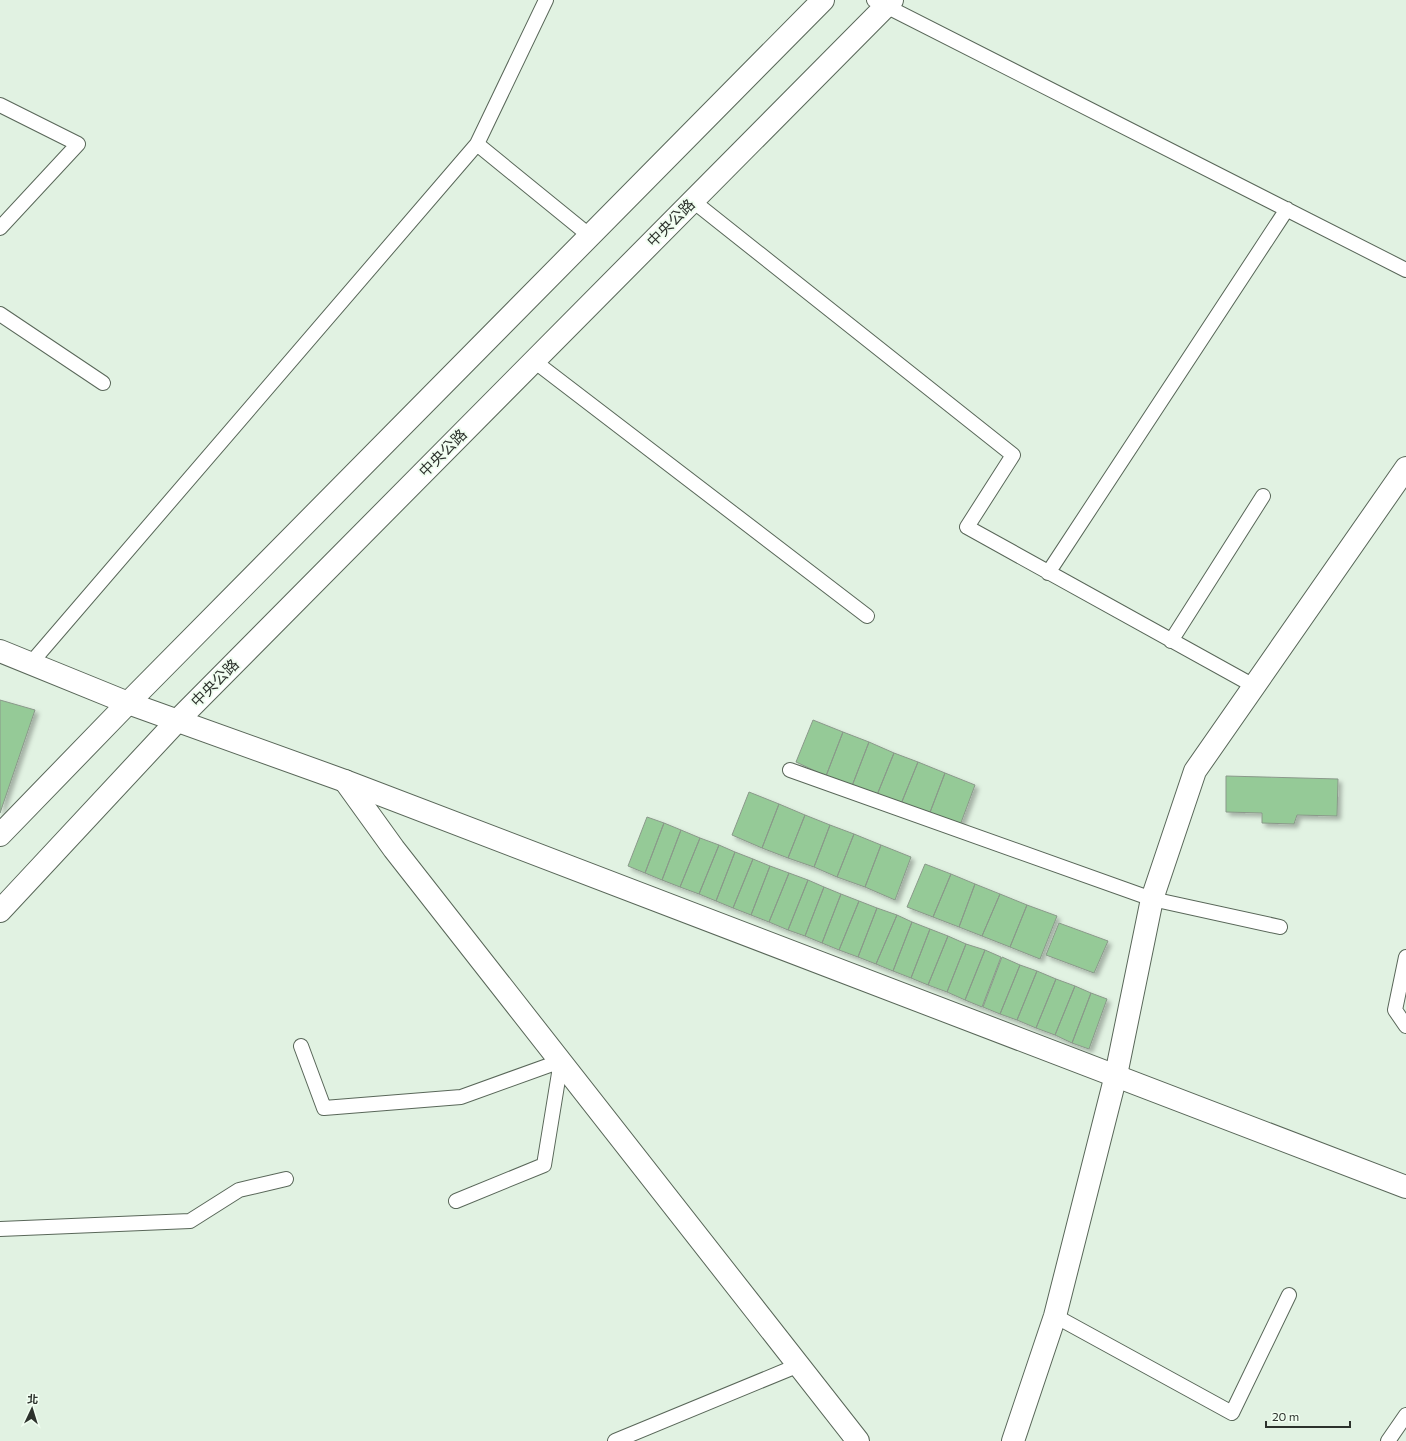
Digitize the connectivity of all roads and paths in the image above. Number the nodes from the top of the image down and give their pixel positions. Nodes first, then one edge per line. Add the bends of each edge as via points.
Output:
1 (546, 0) edge
2 (823, 0) edge
3 (884, 2) edge
4 (0, 105) edge
5 (477, 144) junction
6 (693, 201) junction
7 (1287, 209) junction
8 (0, 228) edge
9 (590, 236) junction
10 (1406, 270) edge
11 (0, 314) edge
12 (534, 360) junction
13 (103, 383) dead end
14 (1406, 468) edge
15 (1263, 496) dead end
16 (1048, 573) junction
17 (867, 616) dead end
18 (1171, 641) junction
19 (0, 651) edge
20 (31, 663) junction
21 (1254, 686) junction
22 (128, 703) junction
23 (178, 720) junction
24 (790, 770) dead end
25 (345, 781) junction
26 (0, 835) edge
27 (1152, 898) junction
28 (0, 911) edge
29 (1280, 927) dead end
30 (1406, 956) edge
31 (1406, 1026) edge
32 (301, 1046) dead end
33 (561, 1061) junction
34 (1116, 1075) junction
35 (286, 1179) dead end
36 (1406, 1187) edge
37 (456, 1201) dead end
38 (0, 1229) edge
39 (1288, 1295) dead end
40 (1055, 1316) junction
41 (799, 1365) junction
42 (1406, 1415) edge
43 (615, 1441) edge
44 (858, 1441) edge
45 (1013, 1441) edge
46 (1388, 1441) edge

1 - 5 lane
2 - 9 main road
3 - 6 main road, 中央公路
3 - 7 lane
4 - 8 lane via 78,144
5 - 9 lane
5 - 20 lane
6 - 12 main road, 中央公路
6 - 16 lane via 1013,455 967,527
7 - 10 lane
7 - 16 lane
9 - 22 main road
11 - 13 lane
12 - 17 lane
12 - 23 main road, 中央公路
14 - 21 main road
15 - 18 lane
16 - 18 lane
18 - 21 lane
19 - 20 main road
20 - 22 main road
21 - 27 main road via 1195,771
22 - 23 main road
22 - 26 main road
23 - 25 main road
23 - 28 main road, 中央公路
24 - 27 lane
25 - 33 main road via 394,849
25 - 34 main road
27 - 29 lane
27 - 34 main road
30 - 31 lane via 1395,1010
32 - 33 lane via 324,1108 461,1097
33 - 37 lane via 544,1165
33 - 41 main road
34 - 36 main road
34 - 40 main road
35 - 38 lane via 240,1190 190,1221
39 - 40 lane via 1232,1413
40 - 45 main road
41 - 43 lane
41 - 44 main road
42 - 46 lane

